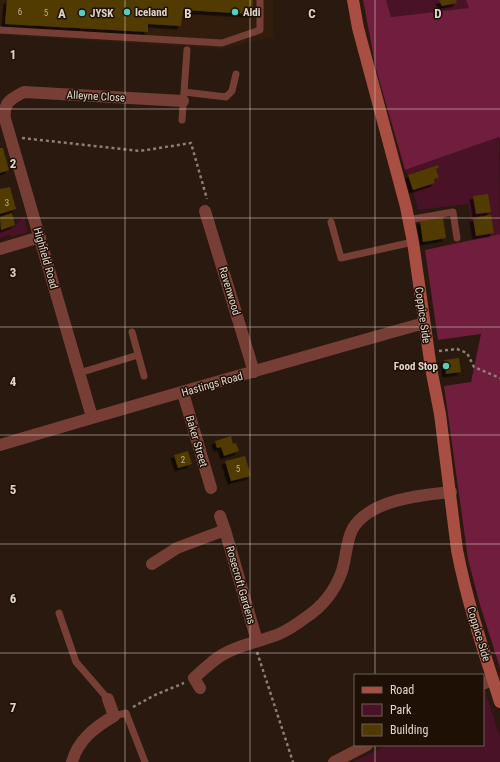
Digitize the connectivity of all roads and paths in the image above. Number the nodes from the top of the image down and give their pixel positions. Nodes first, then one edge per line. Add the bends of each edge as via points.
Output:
1 (260, 0) edge
2 (353, 0) edge
3 (0, 30) edge
4 (187, 50) dead end
5 (236, 74) dead end
6 (184, 96) junction
7 (10, 99) joint
8 (182, 120) dead end
9 (20, 138) dead end
10 (205, 211) joint
11 (408, 220) junction
12 (331, 222) dead end
13 (40, 237) junction
14 (457, 238) dead end
15 (412, 242) junction
16 (0, 249) edge
17 (424, 323) junction
18 (132, 332) dead end
19 (429, 352) junction
20 (138, 355) junction
21 (254, 372) junction
22 (79, 373) junction
23 (144, 376) dead end
24 (500, 378) edge
25 (183, 393) junction
26 (92, 417) junction
27 (0, 445) edge
28 (211, 488) dead end
29 (450, 492) junction
30 (220, 516) dead end
31 (225, 530) junction
32 (152, 564) dead end
33 (59, 613) dead end
34 (256, 641) junction
35 (488, 682) edge
36 (197, 683) joint
37 (108, 699) joint
38 (500, 702) edge
39 (126, 713) junction
40 (114, 716) junction
41 (365, 746) edge
42 (72, 762) edge
43 (145, 762) edge
44 (294, 762) edge
45 (334, 762) edge

1 - 3 lane via 260,30 222,43
2 - 11 street, Coppice Side
4 - 6 lane
5 - 6 lane via 232,91 226,97
6 - 7 street, Alleyne Close via 24,92
6 - 8 lane
7 - 13 street, Highfield Road via 5,107 5,119
9 - 10 path via 140,151 191,143 208,203
10 - 21 street, Ravenwood
11 - 14 lane via 453,212
11 - 15 street, Coppice Side
12 - 15 lane via 341,258
13 - 16 street
13 - 22 street, Highfield Road
15 - 17 street, Coppice Side
17 - 19 street, Coppice Side
17 - 21 street, Hastings Road
18 - 20 lane
19 - 24 path via 457,349 467,353 474,367
19 - 29 street, Coppice Side
20 - 22 lane
20 - 23 lane
21 - 25 street, Hastings Road
22 - 26 street, Highfield Road
25 - 26 street, Hastings Road
25 - 28 street, Baker Street
26 - 27 street, Hastings Road
29 - 34 street via 406,498 377,508 365,516 352,531 342,571 331,594 306,618 280,634
29 - 35 street, Coppice Side via 457,550
30 - 31 street, Rosecroft Gardens
31 - 32 street via 177,548
31 - 34 street, Rosecroft Gardens
33 - 37 lane via 76,662
34 - 36 street via 222,655 207,666
34 - 44 path
35 - 38 street, Coppice Side
36 - 39 path via 155,695
37 - 40 street
39 - 40 lane
39 - 43 lane
40 - 42 street via 86,737
41 - 45 street

